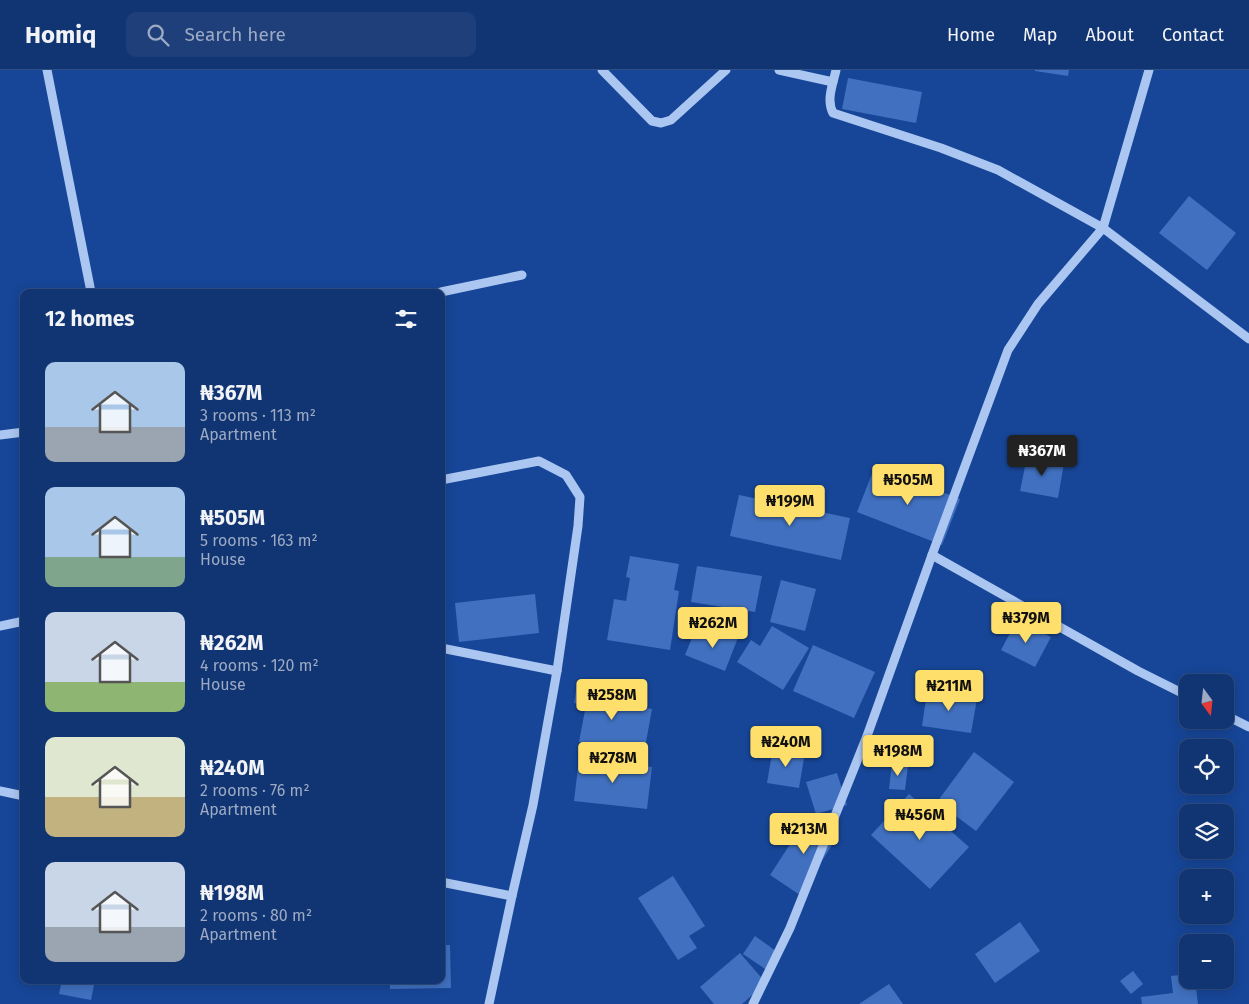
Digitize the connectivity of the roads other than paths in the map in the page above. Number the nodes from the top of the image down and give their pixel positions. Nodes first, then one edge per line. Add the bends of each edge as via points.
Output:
1 (47, 70) edge
2 (602, 70) edge
3 (726, 70) edge
4 (779, 70) edge
5 (836, 70) edge
6 (1149, 70) edge
7 (834, 82) junction
8 (1103, 228) junction
9 (522, 275) dead end
10 (89, 289) edge
11 (445, 291) edge
12 (1249, 339) edge
13 (20, 432) edge
14 (0, 435) edge
15 (445, 479) edge
16 (932, 555) junction
17 (20, 622) edge
18 (0, 626) edge
19 (445, 649) edge
20 (557, 670) junction
21 (1179, 691) edge
22 (1234, 720) edge
23 (1249, 727) edge
24 (0, 791) edge
25 (20, 795) edge
26 (445, 883) edge
27 (512, 896) junction
28 (489, 1004) edge
29 (753, 1004) edge

1 - 10 street
2 - 3 street via 652,121 661,123 671,120
4 - 7 street
5 - 7 street
6 - 8 street
7 - 8 street via 830,100 833,113 998,170
8 - 12 street
8 - 16 street via 1038,304 1008,350
9 - 11 street
13 - 14 street
15 - 20 street via 539,461 566,475 580,497
16 - 21 street
16 - 29 street via 844,794 790,928
17 - 18 street
19 - 20 street
20 - 27 street via 533,805
22 - 23 street
24 - 25 street
26 - 27 street
27 - 28 street

